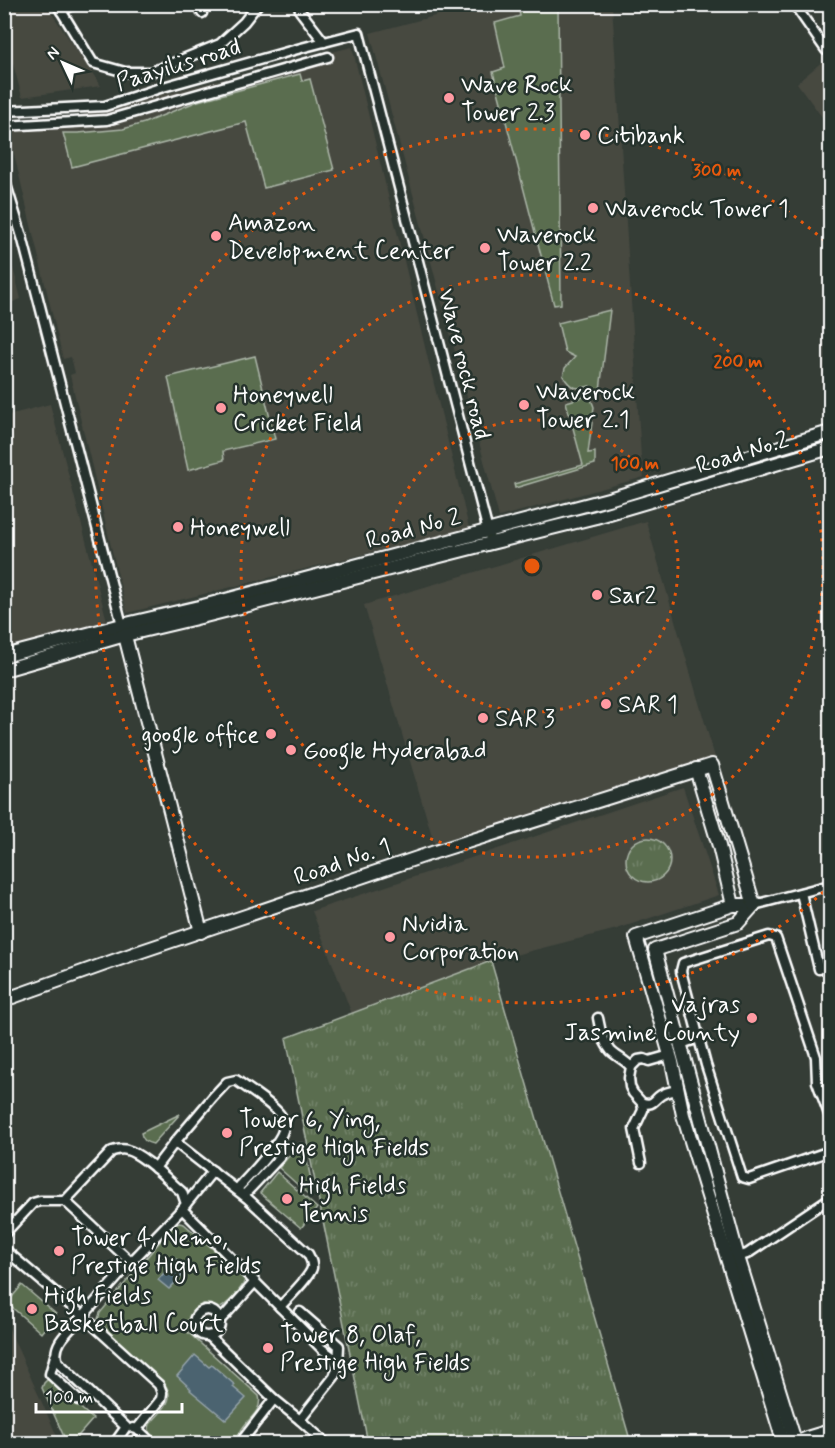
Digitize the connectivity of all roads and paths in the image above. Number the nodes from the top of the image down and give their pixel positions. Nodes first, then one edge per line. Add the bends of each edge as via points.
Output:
1 (75, 4) edge
2 (258, 4) edge
3 (299, 4) edge
4 (794, 4) edge
5 (59, 8) edge
6 (359, 33) joint
7 (324, 42) junction
8 (826, 50) dead end
9 (328, 57) dead end
10 (105, 106) junction
11 (4, 111) edge
12 (106, 120) junction
13 (4, 126) edge
14 (4, 178) edge
15 (831, 432) edge
16 (831, 448) edge
17 (596, 517) joint
18 (487, 530) junction
19 (490, 543) junction
20 (123, 630) junction
21 (4, 656) edge
22 (4, 670) edge
23 (696, 770) junction
24 (831, 885) edge
25 (801, 893) junction
26 (754, 904) junction
27 (733, 905) junction
28 (201, 932) junction
29 (819, 969) dead end
30 (4, 1000) edge
31 (598, 1018) dead end
32 (699, 1038) junction
33 (681, 1044) junction
34 (694, 1056) junction
35 (671, 1058) junction
36 (631, 1066) junction
37 (678, 1090) junction
38 (642, 1103) junction
39 (831, 1117) edge
40 (175, 1142) junction
41 (831, 1151) edge
42 (280, 1157) dead end
43 (641, 1162) dead end
44 (155, 1168) junction
45 (213, 1171) junction
46 (237, 1189) junction
47 (244, 1195) junction
48 (831, 1198) edge
49 (64, 1202) junction
50 (184, 1207) junction
51 (4, 1234) edge
52 (4, 1249) edge
53 (738, 1257) junction
54 (131, 1262) junction
55 (255, 1282) junction
56 (280, 1307) junction
57 (300, 1312) dead end
58 (83, 1316) junction
59 (220, 1320) junction
60 (209, 1336) junction
61 (55, 1355) junction
62 (338, 1366) junction
63 (274, 1399) junction
64 (78, 1400) dead end
65 (300, 1420) junction
66 (126, 1427) junction
67 (137, 1428) junction
68 (831, 1431) edge
69 (114, 1443) edge
70 (153, 1443) edge
71 (243, 1443) edge
72 (327, 1443) edge
73 (792, 1443) edge

1 - 5 street
2 - 5 street via 220,44 151,72 124,72 93,63
3 - 7 street via 300,11
4 - 8 street
6 - 7 street, Paayilis road
6 - 18 street, Wave rock road
7 - 10 street, Paayilis road
9 - 12 street, Paayilis road
10 - 11 street, Paayilis road
10 - 12 street
12 - 13 street, Paayilis road
14 - 20 street
15 - 18 street, Road No 2 via 612,498
16 - 17 street, Road No.2
17 - 19 street, Road No 2
18 - 19 street, Wave rock road
18 - 20 street, Road No 2
19 - 20 street, Road No 2 via 205,616
20 - 21 street, Road No 2
20 - 22 street, Road No 2
20 - 28 street
23 - 26 street, Road No. 1 via 712,765
23 - 27 street
23 - 28 street, Road No. 1 via 435,852
24 - 25 street
25 - 26 street
25 - 29 street
26 - 27 street
26 - 33 street via 738,923 655,950
27 - 35 street via 636,937
28 - 30 street, Road No. 1
31 - 36 street via 606,1043
32 - 33 street
32 - 34 street
32 - 39 street via 681,971 683,963 770,936 776,938 816,1057 817,1082
33 - 34 street
34 - 35 street
34 - 41 street via 742,1177 749,1179
34 - 53 street
35 - 36 street via 638,1060
35 - 37 street
36 - 38 street via 630,1087
37 - 38 street via 660,1095 652,1103
37 - 73 street via 726,1256
38 - 43 street via 643,1110 634,1129
40 - 44 street
40 - 45 street
40 - 46 street via 227,1082 236,1080 273,1108 284,1125 281,1137
42 - 47 street
44 - 49 street via 129,1150 112,1151
44 - 50 street via 182,1192
45 - 46 street
45 - 50 street
46 - 47 street
47 - 56 street via 312,1261 306,1278
48 - 53 street
49 - 51 street via 33,1203
49 - 54 street
50 - 54 street
50 - 55 street
52 - 58 street
53 - 73 street
54 - 58 street
55 - 56 street
55 - 59 street
56 - 62 street
57 - 62 street via 339,1346
58 - 61 street via 58,1344
58 - 67 street via 159,1385 161,1399
59 - 60 street via 216,1332
59 - 60 street via 210,1310 195,1317 195,1329
60 - 63 street
61 - 64 street via 50,1374
61 - 66 street
62 - 65 street via 334,1377
63 - 65 street
63 - 71 street
65 - 72 street
66 - 67 street
66 - 69 street
67 - 70 street
68 - 73 street

